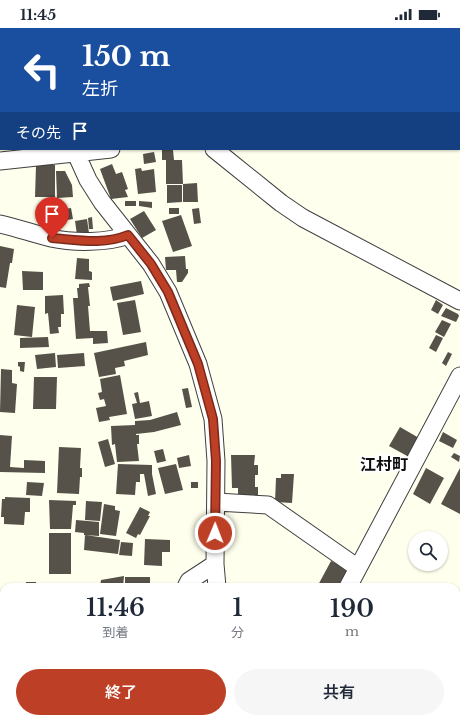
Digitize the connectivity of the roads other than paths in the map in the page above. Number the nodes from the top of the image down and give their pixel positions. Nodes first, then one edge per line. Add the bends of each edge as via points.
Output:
1 (93, 150) edge
2 (215, 150) edge
3 (74, 151) edge
4 (0, 161) edge
5 (0, 224) edge
6 (128, 235) junction
7 (460, 301) edge
8 (460, 376) edge
9 (216, 502) junction
10 (215, 564) junction
11 (358, 568) junction
12 (188, 583) edge
13 (217, 583) edge
14 (350, 583) edge

1 - 3 street
2 - 7 street via 303,218
3 - 4 street
3 - 6 street via 102,202
5 - 6 street via 52,238 91,241 116,240
6 - 9 street via 151,264 168,292 198,364 213,419
8 - 11 street
9 - 10 street
9 - 11 street via 268,505
10 - 12 street
10 - 13 street
11 - 14 street

